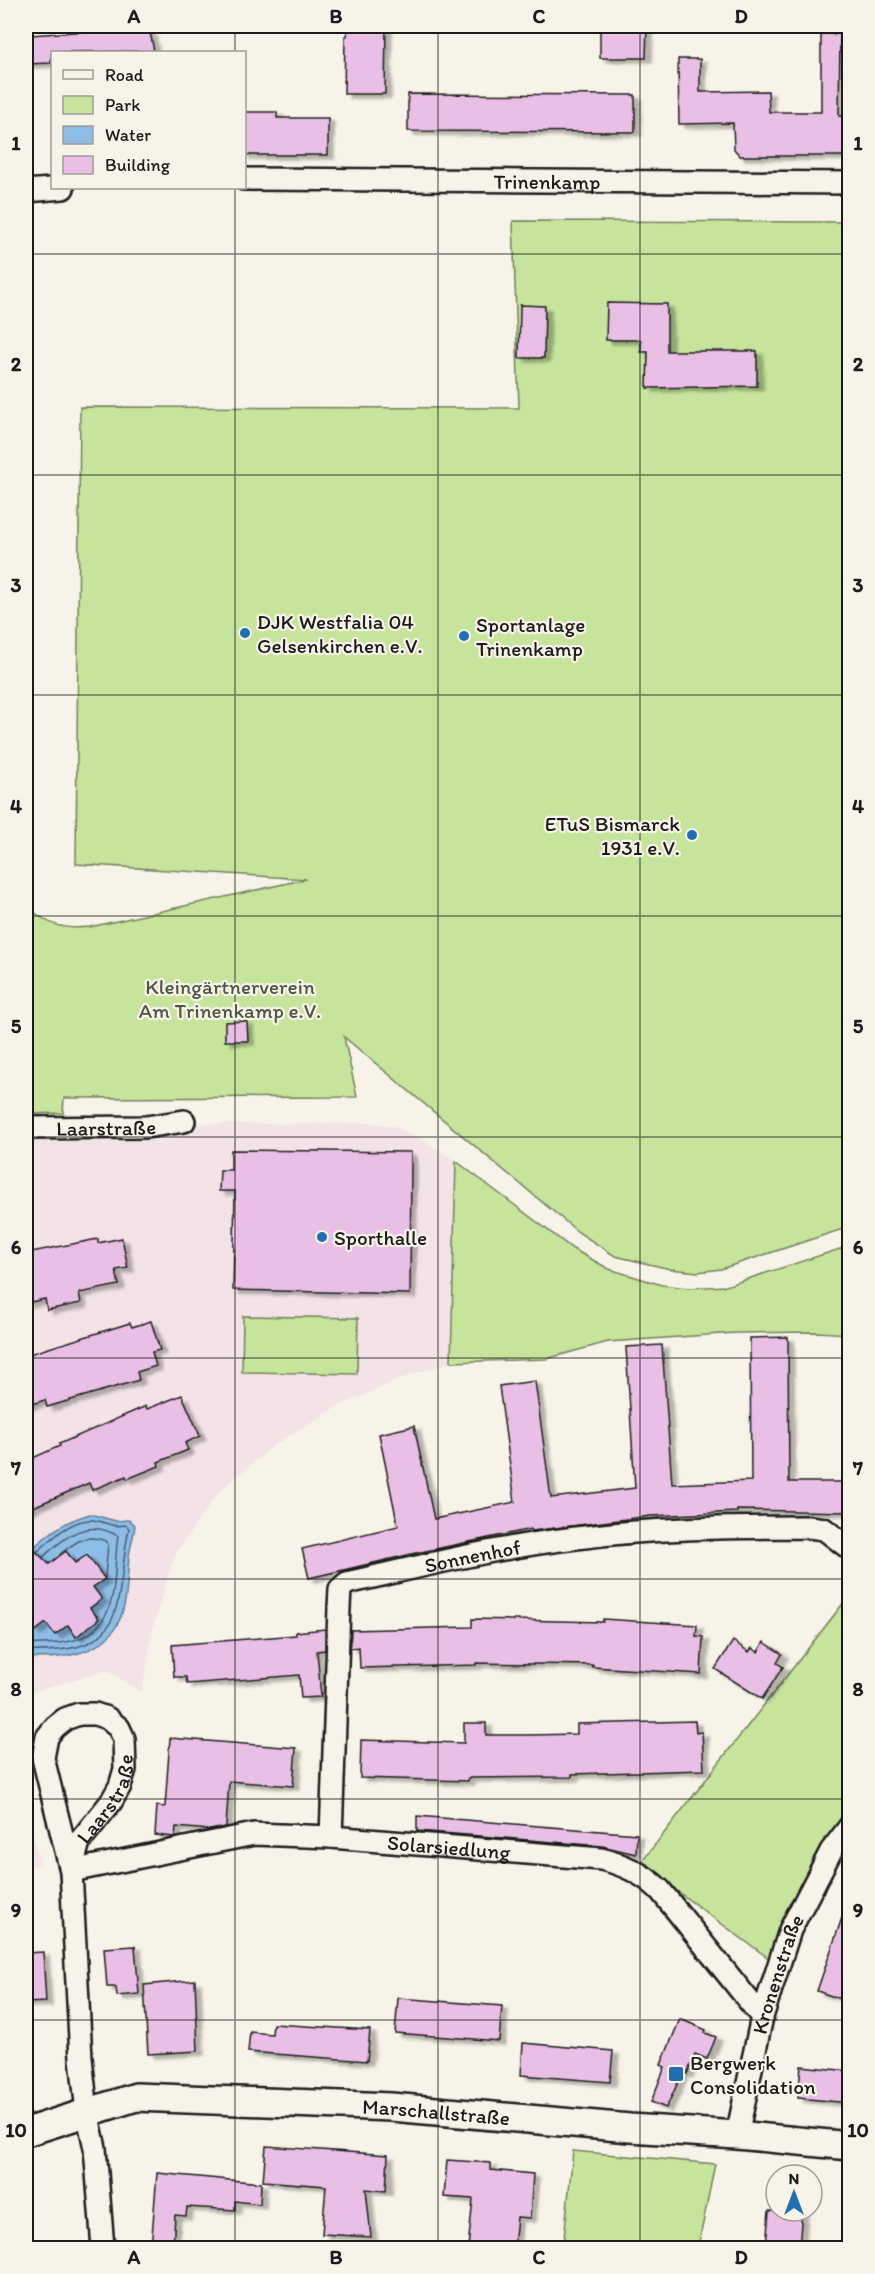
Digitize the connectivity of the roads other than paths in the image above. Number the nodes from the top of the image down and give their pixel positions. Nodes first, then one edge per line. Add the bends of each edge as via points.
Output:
1 (246, 179) edge
2 (849, 183) edge
3 (51, 189) edge
4 (26, 191) edge
5 (184, 1122) dead end
6 (26, 1128) edge
7 (849, 1549) edge
8 (849, 1826) edge
9 (331, 1837) junction
10 (71, 1871) junction
11 (762, 2017) junction
12 (87, 2112) junction
13 (26, 2132) edge
14 (737, 2135) junction
15 (849, 2146) edge
16 (103, 2248) edge

1 - 2 street, Trinenkamp
3 - 4 street
5 - 6 street, Laarstraße via 146,1127
7 - 9 street, Sonnenhof via 824,1529 693,1528 526,1545 347,1583 340,1589
8 - 11 street, Kronenstraße via 831,1851 790,1930
9 - 10 street, Solarsiedlung via 254,1834
9 - 11 street, Solarsiedlung via 601,1859 625,1865 647,1878 672,1903
10 - 10 street, Laarstraße via 78,1842 111,1802 125,1769 124,1739 119,1728 95,1714 79,1714 55,1727 47,1737 43,1758
10 - 12 street, Laarstraße
11 - 14 street, Kronenstraße
12 - 13 street, Marschallstraße
12 - 14 street, Marschallstraße via 136,2097 391,2107
12 - 16 street, Laarstraße via 96,2148
14 - 15 street, Marschallstraße

